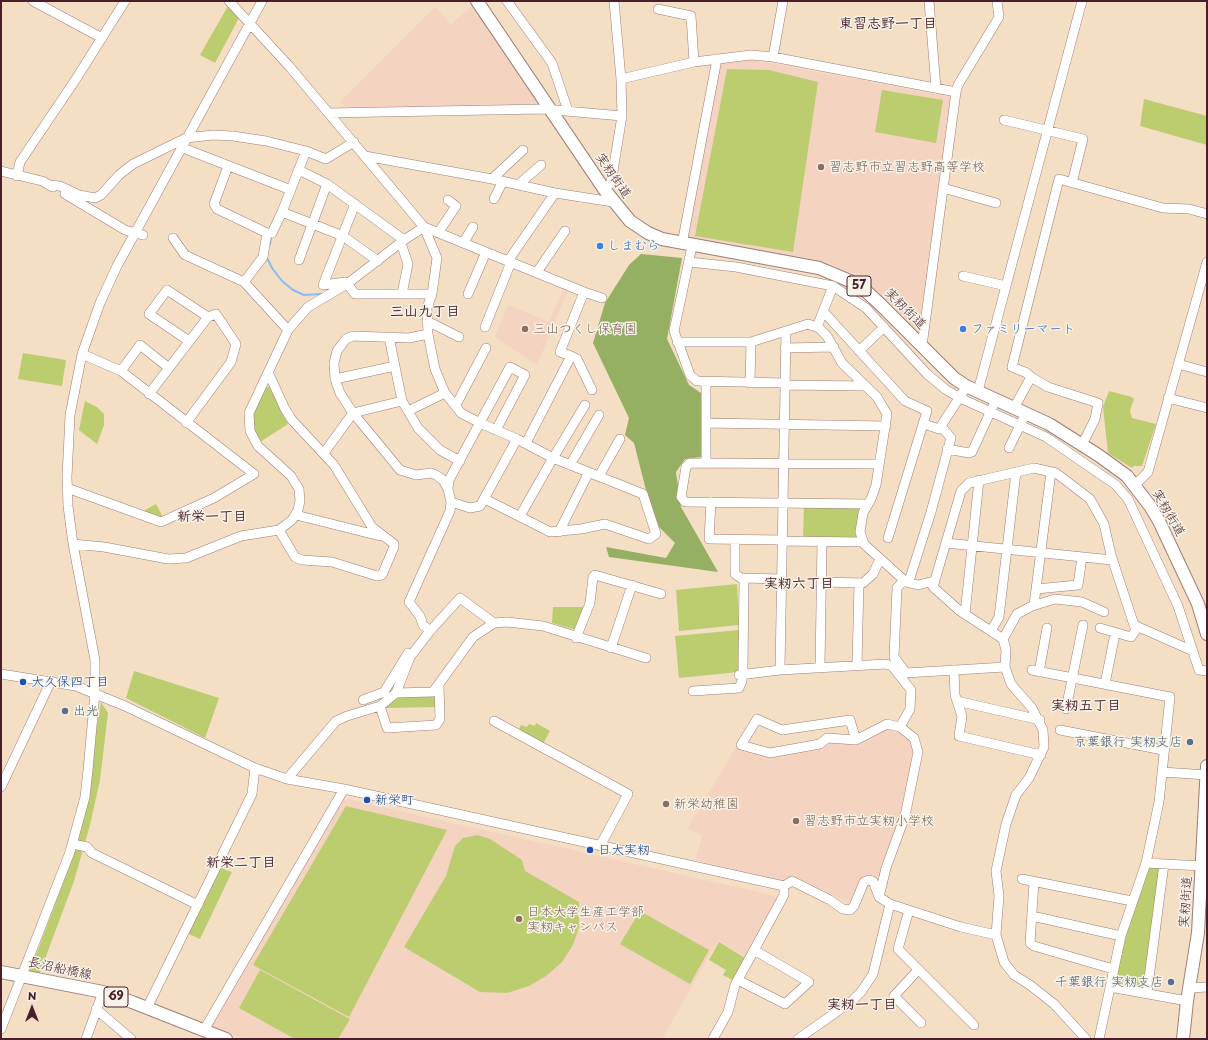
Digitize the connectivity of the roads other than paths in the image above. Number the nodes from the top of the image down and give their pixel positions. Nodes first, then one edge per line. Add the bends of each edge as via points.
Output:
1 (33, 1) edge
2 (125, 1) edge
3 (229, 1) edge
4 (262, 1) edge
5 (477, 1) edge
6 (507, 1) edge
7 (614, 1) edge
8 (783, 1) edge
9 (929, 1) edge
10 (997, 1) edge
11 (1082, 1) edge
12 (658, 9) dead end
13 (250, 22) junction
14 (102, 38) junction
15 (772, 57) junction
16 (717, 59) junction
17 (694, 62) junction
18 (621, 79) junction
19 (936, 88) junction
20 (956, 92) junction
21 (550, 109) junction
22 (568, 111) junction
23 (328, 113) junction
24 (622, 116) junction
25 (1004, 120) dead end
26 (1047, 130) junction
27 (186, 138) junction
28 (354, 142) junction
29 (188, 150) dead end
30 (523, 150) dead end
31 (306, 151) junction
32 (365, 156) junction
33 (541, 165) dead end
34 (228, 166) junction
35 (299, 170) junction
36 (1, 171) edge
37 (17, 176) junction
38 (492, 179) junction
39 (503, 181) junction
40 (1072, 183) junction
41 (327, 184) junction
42 (519, 184) junction
43 (49, 185) junction
44 (943, 188) junction
45 (604, 189) junction
46 (291, 190) junction
47 (555, 193) junction
48 (494, 199) dead end
49 (448, 200) dead end
50 (613, 202) junction
51 (996, 203) dead end
52 (355, 204) junction
53 (282, 212) junction
54 (1207, 214) edge
55 (312, 224) junction
56 (424, 227) junction
57 (473, 227) dead end
58 (565, 231) dead end
59 (268, 233) junction
60 (438, 233) junction
61 (140, 234) junction
62 (342, 236) junction
63 (173, 238) dead end
64 (403, 241) junction
65 (463, 243) junction
66 (687, 245) junction
67 (486, 252) junction
68 (298, 260) dead end
69 (378, 261) junction
70 (510, 261) junction
71 (689, 262) junction
72 (1207, 262) edge
73 (537, 272) junction
74 (963, 276) dead end
75 (1204, 281) edge
76 (244, 282) junction
77 (347, 284) junction
78 (833, 286) junction
79 (1006, 286) junction
80 (584, 292) junction
81 (402, 294) junction
82 (432, 294) junction
83 (468, 294) dead end
84 (602, 298) dead end
85 (823, 312) junction
86 (208, 317) junction
87 (427, 320) junction
88 (817, 327) junction
89 (884, 327) junction
90 (484, 328) dead end
91 (288, 330) junction
92 (786, 332) junction
93 (428, 334) junction
94 (389, 337) junction
95 (459, 337) dead end
96 (189, 341) junction
97 (677, 342) junction
98 (751, 342) junction
99 (922, 346) junction
100 (834, 347) junction
101 (486, 348) dead end
102 (786, 348) junction
103 (859, 350) junction
104 (82, 354) junction
105 (571, 356) junction
106 (1178, 364) junction
107 (395, 366) junction
108 (169, 368) junction
109 (121, 371) junction
110 (1207, 372) edge
111 (269, 374) junction
112 (1031, 377) junction
113 (335, 379) junction
114 (706, 382) junction
115 (750, 383) junction
116 (785, 384) junction
117 (866, 386) junction
118 (966, 386) junction
119 (592, 390) dead end
120 (978, 391) junction
121 (445, 393) junction
122 (149, 394) junction
123 (960, 398) junction
124 (1168, 398) junction
125 (996, 400) junction
126 (402, 401) junction
127 (456, 405) junction
128 (585, 405) dead end
129 (1014, 408) junction
130 (1207, 408) edge
131 (408, 411) junction
132 (353, 412) junction
133 (991, 412) junction
134 (1026, 413) junction
135 (599, 415) dead end
136 (186, 423) junction
137 (480, 423) junction
138 (706, 423) junction
139 (784, 424) junction
140 (924, 424) junction
141 (1020, 425) junction
142 (886, 426) junction
143 (941, 426) junction
144 (496, 430) junction
145 (620, 439) dead end
146 (522, 441) junction
147 (1082, 445) junction
148 (1010, 448) dead end
149 (947, 449) junction
150 (324, 453) junction
151 (553, 458) junction
152 (460, 461) junction
153 (706, 462) junction
154 (783, 463) junction
155 (879, 464) junction
156 (570, 465) junction
157 (589, 472) junction
158 (1016, 472) junction
159 (1051, 472) junction
160 (599, 476) junction
161 (980, 480) junction
162 (1135, 485) junction
163 (67, 488) junction
164 (448, 489) junction
165 (485, 499) junction
166 (451, 502) junction
167 (711, 502) junction
168 (783, 503) junction
169 (868, 504) junction
170 (296, 515) junction
171 (520, 516) junction
172 (279, 530) junction
173 (558, 532) junction
174 (382, 536) junction
175 (888, 538) dead end
176 (735, 540) junction
177 (782, 541) junction
178 (822, 542) junction
179 (863, 542) junction
180 (946, 543) junction
181 (73, 544) junction
182 (972, 546) junction
183 (1007, 549) junction
184 (1041, 553) junction
185 (1082, 557) junction
186 (880, 559) junction
187 (1112, 560) junction
188 (744, 578) junction
189 (782, 578) junction
190 (905, 581) junction
191 (821, 582) junction
192 (934, 582) junction
193 (859, 583) junction
194 (632, 585) junction
195 (1036, 589) junction
196 (661, 594) dead end
197 (1034, 605) junction
198 (1104, 612) dead end
199 (965, 614) junction
200 (1206, 617) edge
201 (494, 623) junction
202 (1083, 625) dead end
203 (1138, 627) junction
204 (1047, 628) dead end
205 (1100, 628) dead end
206 (430, 631) junction
207 (991, 631) junction
208 (1207, 634) edge
209 (576, 638) junction
210 (1003, 639) junction
211 (1114, 639) dead end
212 (415, 642) dead end
213 (611, 648) junction
214 (1193, 651) junction
215 (646, 658) dead end
216 (894, 663) junction
217 (858, 665) junction
218 (820, 667) junction
219 (1005, 667) junction
220 (780, 670) junction
221 (954, 670) junction
222 (1207, 671) edge
223 (1, 674) edge
224 (741, 675) junction
225 (1073, 678) junction
226 (51, 681) junction
227 (1105, 684) junction
228 (439, 686) junction
229 (693, 691) dead end
230 (95, 693) junction
231 (396, 693) junction
232 (363, 700) dead end
233 (957, 701) junction
234 (380, 706) junction
235 (1066, 709) dead end
236 (1040, 720) junction
237 (494, 721) dead end
238 (900, 727) junction
239 (1060, 730) dead end
240 (856, 740) junction
241 (1163, 750) junction
242 (1040, 755) junction
243 (1207, 766) edge
244 (255, 768) junction
245 (1162, 772) junction
246 (1207, 775) edge
247 (288, 779) junction
248 (1, 787) edge
249 (344, 789) junction
250 (1206, 814) edge
251 (73, 844) junction
252 (600, 846) junction
253 (1146, 863) junction
254 (1164, 864) junction
255 (1202, 866) junction
256 (1022, 879) dead end
257 (1034, 882) junction
258 (784, 886) junction
259 (879, 897) junction
260 (1132, 901) junction
261 (890, 904) junction
262 (198, 905) junction
263 (910, 910) junction
264 (1032, 916) junction
265 (996, 935) junction
266 (1121, 936) junction
267 (754, 950) junction
268 (1113, 969) junction
269 (918, 970) junction
270 (1, 972) edge
271 (23, 976) junction
272 (738, 980) junction
273 (1110, 987) junction
274 (1207, 987) edge
275 (1190, 988) junction
276 (102, 992) junction
277 (1146, 993) junction
278 (1187, 1000) junction
279 (147, 1008) junction
280 (96, 1009) junction
281 (921, 1023) dead end
282 (974, 1025) dead end
283 (1, 1029) edge
284 (204, 1030) junction
285 (86, 1039) edge
286 (130, 1039) edge
287 (226, 1039) edge
288 (713, 1039) edge
289 (798, 1039) edge
290 (1084, 1039) edge
291 (1099, 1039) edge
292 (1183, 1039) edge

1 - 14 street
2 - 14 street
3 - 13 street
4 - 13 street
5 - 21 main road, 実籾街道 / 57
6 - 22 street via 552,63
7 - 18 street
8 - 15 street
9 - 19 street
10 - 20 street via 999,17
11 - 26 street
12 - 17 street via 691,16
13 - 23 street
13 - 27 street
14 - 37 street via 20,162
15 - 16 street via 751,55
15 - 19 street
16 - 17 street
16 - 66 street
17 - 18 street
18 - 24 street
19 - 20 street
20 - 44 street
21 - 22 street
21 - 23 street
21 - 45 main road, 実籾街道 / 57
22 - 24 street
23 - 28 street
24 - 45 street via 611,183
25 - 26 street
26 - 40 street via 1083,139
26 - 79 street
27 - 31 street via 233,136
27 - 43 street via 133,164 95,198 79,195 60,186
27 - 61 street
28 - 31 street via 326,159
28 - 32 street
29 - 34 street
30 - 38 street
31 - 35 street
32 - 38 street
32 - 56 street
33 - 42 street
34 - 46 street
34 - 59 street via 214,204 217,209
35 - 41 street
35 - 46 street
36 - 37 street
37 - 43 street
38 - 39 street
39 - 42 street
39 - 48 street
40 - 54 street via 1163,208 1189,209
40 - 112 street via 1058,179 1012,367
41 - 52 street
41 - 55 street
42 - 47 street
43 - 61 street via 125,230
44 - 51 street
44 - 99 street
45 - 50 main road, 実籾街道 / 57
46 - 53 street
47 - 50 street
47 - 70 street
49 - 60 street via 456,206
50 - 66 main road, 実籾街道 / 57 via 630,221 648,233
52 - 62 street
52 - 64 street
53 - 55 street
53 - 59 street via 272,233
55 - 62 street
55 - 68 street
56 - 60 street
56 - 64 street
56 - 82 street via 437,258
57 - 65 street
58 - 73 street
59 - 76 street via 263,257
60 - 65 street
61 - 104 street via 107,286
62 - 69 street
62 - 77 street via 323,285 342,281
63 - 76 street via 185,255
64 - 69 street
64 - 81 street via 408,264
65 - 67 street
66 - 71 street
66 - 99 main road, 実籾街道 / 57 via 819,268 839,275 867,292
67 - 70 street
67 - 83 street
69 - 77 street
70 - 73 street
70 - 90 street
71 - 78 street via 736,267
71 - 97 street via 674,331
72 - 75 street
73 - 80 street
74 - 79 street
75 - 106 street
76 - 91 street
77 - 81 street via 355,294
77 - 91 street via 308,307
78 - 85 street
78 - 89 street via 866,308
79 - 120 street
80 - 84 street
80 - 105 street via 560,352
81 - 82 street
82 - 87 street via 427,308
85 - 88 street
85 - 103 street
86 - 96 street
86 - 96 street via 167,290 149,314
86 - 136 street via 216,314 236,344 231,362
87 - 93 street
87 - 95 street
88 - 92 street via 808,324
88 - 100 street
89 - 103 street
89 - 123 street via 927,374
91 - 111 street
92 - 98 street
92 - 102 street
93 - 94 street via 409,338
93 - 121 street via 435,369
94 - 107 street
94 - 113 street via 353,336 346,339 334,363
96 - 108 street
97 - 98 street
97 - 114 street via 690,375 697,381
98 - 115 street
99 - 118 main road, 実籾街道 / 57 via 945,371
100 - 102 street
100 - 117 street via 842,363
101 - 127 street
102 - 116 street
103 - 140 street via 905,401 927,411
104 - 109 street
104 - 163 street via 70,415
105 - 119 street via 577,359
105 - 146 street
106 - 110 street
106 - 124 street
107 - 113 street
107 - 126 street
108 - 109 street via 140,345
108 - 122 street
109 - 122 street
111 - 150 street via 292,420
111 - 170 street via 249,413 248,426 258,446 296,483 300,500
112 - 129 street
112 - 147 street via 1048,387 1098,403 1095,419
113 - 132 street via 340,393
114 - 115 street
114 - 138 street
115 - 116 street
116 - 117 street
116 - 139 street
117 - 142 street via 887,414
118 - 120 main road, 実籾街道 / 57
118 - 123 street
120 - 125 main road, 実籾街道 / 57
121 - 127 street
121 - 131 street
122 - 136 street
123 - 133 street
123 - 143 street
124 - 130 street
124 - 162 street via 1148,472
125 - 129 main road, 実籾街道 / 57
125 - 133 street
126 - 131 street
126 - 132 street
127 - 137 street via 461,412
128 - 151 street
129 - 134 main road, 実籾街道 / 57
131 - 152 street via 418,428 440,450
132 - 150 street
132 - 164 street via 400,470 416,475 431,473 443,480
133 - 141 street
133 - 149 street via 972,452
134 - 141 street
134 - 147 main road, 実籾街道 / 57
135 - 156 street
136 - 163 street via 254,474 214,498 161,522
137 - 144 street
137 - 144 street via 510,367 526,375
137 - 152 street
138 - 139 street
138 - 153 street
139 - 142 street
139 - 154 street
140 - 143 street via 939,429
140 - 175 street
141 - 148 street
141 - 214 street via 1056,443 1096,470 1123,493 1178,606
142 - 155 street
143 - 149 street via 951,438
144 - 146 street
145 - 160 street
146 - 151 street
146 - 165 street
147 - 162 main road, 実籾街道 / 57 via 1113,465
149 - 190 street via 931,512 910,578
150 - 174 street via 341,475 372,527
151 - 156 street
151 - 171 street
152 - 164 street via 449,480
153 - 154 street
153 - 167 street via 690,463 686,467 681,497 685,502
154 - 155 street
154 - 168 street
155 - 169 street via 876,485
156 - 157 street
157 - 160 street
157 - 173 street
158 - 159 street via 1034,468
158 - 161 street
158 - 183 street
159 - 184 street
159 - 187 street via 1056,472 1090,499 1104,524
160 - 173 street via 643,494 656,534 649,540 606,524
161 - 180 street via 968,483 961,491
161 - 182 street
162 - 200 main road, 実籾街道 / 57 via 1159,521
163 - 181 street
164 - 166 street
165 - 166 street via 475,508
165 - 171 street
166 - 206 street via 450,511 409,602 420,616 423,626
167 - 168 street
167 - 176 street via 709,539
168 - 169 street
168 - 177 street
169 - 179 street via 863,513 860,532
170 - 172 street
170 - 174 street
171 - 173 street via 550,532
172 - 174 street via 295,557 302,560 332,562 377,576 382,575 394,547 394,544
172 - 181 street via 242,536 198,554 175,559
176 - 177 street
176 - 188 street via 735,574
177 - 178 street
177 - 189 street
178 - 179 street
178 - 191 street
179 - 186 street
180 - 182 street
180 - 192 street
181 - 230 street via 93,647
182 - 183 street
182 - 199 street
183 - 184 street
183 - 207 street via 999,617
184 - 185 street
184 - 195 street
185 - 187 street
185 - 195 street via 1078,585
186 - 190 street
186 - 193 street via 869,578
187 - 203 street via 1132,621
188 - 189 street
188 - 224 street
189 - 220 street
190 - 192 street via 918,585
190 - 216 street via 897,588
191 - 193 street
191 - 218 street
192 - 199 street via 932,587
193 - 217 street
194 - 196 street
194 - 209 street via 598,575 593,576 590,603
194 - 213 street
195 - 197 street
197 - 198 street via 1062,600 1082,602
197 - 210 street via 1017,614
199 - 207 street
200 - 208 main road, 実籾街道 / 57
201 - 206 street via 460,598
201 - 209 street via 543,626
201 - 228 street via 473,637
202 - 225 street
203 - 205 street via 1131,637
203 - 214 street
204 - 225 street via 1036,671
206 - 231 street via 410,657
207 - 210 street
209 - 213 street
210 - 219 street via 1007,660
211 - 227 street
212 - 232 street via 384,692
213 - 215 street
214 - 222 street via 1199,670
216 - 217 street
216 - 221 street via 909,674
216 - 238 street via 911,690 910,709
217 - 218 street
218 - 220 street
219 - 221 street
219 - 236 street via 1011,684
220 - 224 street
221 - 233 street
223 - 226 street
224 - 229 street via 739,688
225 - 227 street
225 - 235 street
226 - 230 street
226 - 248 street
227 - 241 street via 1170,697
228 - 231 street via 433,692
228 - 234 street via 440,719 436,725 387,728
230 - 244 street
230 - 251 street via 85,797
231 - 234 street
233 - 236 street
233 - 242 street via 962,716 959,736
234 - 247 street via 336,721
236 - 242 street via 1044,745
237 - 252 street via 628,794
238 - 240 street via 887,724
238 - 259 street via 914,738 918,752 905,816 886,868
239 - 241 street
240 - 240 street via 850,720 782,730 757,719 741,744 770,753 820,744 827,738
241 - 245 street
242 - 265 street via 1029,778 1016,796 1006,824 996,871 1000,896
243 - 246 main road, 実籾街道
244 - 247 street
244 - 262 street via 252,794
245 - 246 street
245 - 253 street via 1159,802
246 - 250 main road, 実籾街道
247 - 249 street
249 - 252 street
249 - 284 street
250 - 255 main road, 実籾街道
251 - 262 street via 87,847 92,853
251 - 271 street
252 - 258 street
253 - 254 street
253 - 260 street
254 - 255 street
254 - 277 street
255 - 275 main road, 実籾街道 via 1198,933
256 - 257 street
257 - 260 street
257 - 264 street
258 - 259 street via 792,882 843,909 850,910 864,882 873,881
258 - 267 street via 784,895
259 - 261 street
260 - 266 street
261 - 263 street
261 - 289 street via 873,974 852,1001
262 - 279 street
263 - 265 street via 961,927
263 - 269 street via 898,949
264 - 266 street
264 - 268 street via 1030,943 1034,946
265 - 290 street via 1004,962 1014,975 1030,984 1054,1004
266 - 268 street
267 - 272 street
267 - 272 street via 808,982 785,1004
268 - 273 street
269 - 281 street via 894,996
269 - 282 street
270 - 271 main road, 長沼船橋線 / 69
271 - 276 main road, 長沼船橋線 / 69
271 - 283 street
272 - 288 street via 728,1012
273 - 277 street
273 - 291 street
274 - 275 street
275 - 278 main road, 実籾街道
276 - 279 main road, 長沼船橋線 / 69
276 - 280 street
277 - 278 street
278 - 292 main road, 実籾街道
279 - 284 main road, 長沼船橋線 / 69
280 - 285 street
280 - 286 street
284 - 287 main road, 長沼船橋線 / 69

